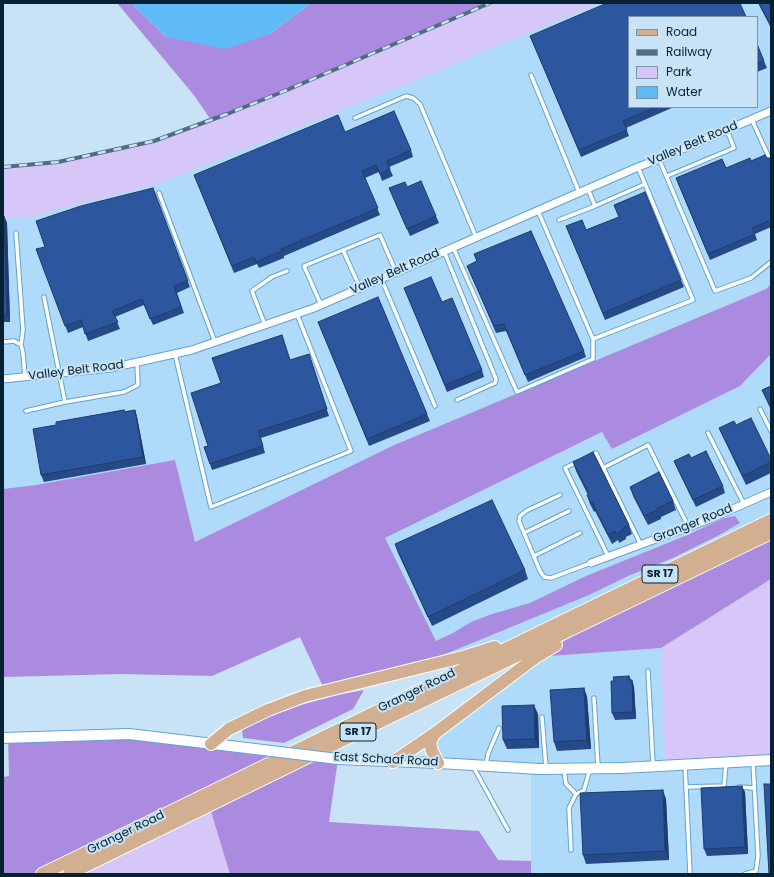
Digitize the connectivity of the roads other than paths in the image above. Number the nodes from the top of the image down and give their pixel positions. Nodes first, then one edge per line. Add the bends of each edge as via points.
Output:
1 (531, 75) dead end
2 (771, 111) edge
3 (355, 118) dead end
4 (752, 120) junction
5 (727, 130) junction
6 (659, 159) junction
7 (771, 162) edge
8 (638, 167) junction
9 (667, 176) junction
10 (645, 184) junction
11 (588, 189) junction
12 (159, 193) dead end
13 (580, 193) junction
14 (595, 206) junction
15 (538, 211) junction
16 (559, 220) dead end
17 (16, 233) dead end
18 (476, 237) junction
19 (453, 247) junction
20 (343, 250) junction
21 (444, 251) junction
22 (771, 262) edge
23 (287, 271) dead end
24 (396, 272) junction
25 (381, 278) junction
26 (360, 288) junction
27 (44, 297) dead end
28 (320, 305) junction
29 (297, 314) junction
30 (264, 325) junction
31 (593, 340) junction
32 (3, 342) edge
33 (215, 342) junction
34 (21, 344) junction
35 (175, 354) junction
36 (137, 362) junction
37 (59, 374) junction
38 (25, 377) junction
39 (3, 379) edge
40 (457, 400) dead end
41 (65, 402) junction
42 (435, 406) dead end
43 (760, 409) dead end
44 (26, 410) dead end
45 (771, 431) edge
46 (708, 433) dead end
47 (603, 468) junction
48 (771, 492) edge
49 (560, 495) dead end
50 (744, 504) junction
51 (569, 511) dead end
52 (771, 520) edge
53 (688, 526) junction
54 (524, 533) junction
55 (580, 533) dead end
56 (771, 534) edge
57 (641, 545) junction
58 (534, 556) junction
59 (608, 556) junction
60 (591, 563) joint
61 (648, 593) junction
62 (550, 628) junction
63 (648, 671) dead end
64 (594, 698) dead end
65 (542, 717) dead end
66 (499, 728) dead end
67 (434, 734) junction
68 (3, 738) edge
69 (211, 744) junction
70 (771, 760) edge
71 (753, 761) junction
72 (393, 762) junction
73 (726, 762) junction
74 (438, 763) junction
75 (685, 764) junction
76 (472, 765) junction
77 (486, 766) junction
78 (653, 766) junction
79 (594, 768) junction
80 (546, 769) junction
81 (563, 769) junction
82 (724, 786) junction
83 (686, 787) junction
84 (754, 788) junction
85 (576, 794) junction
86 (508, 830) dead end
87 (571, 850) dead end
88 (42, 874) edge
89 (70, 874) edge
90 (689, 874) edge
91 (745, 874) edge

1 - 13 lane
2 - 4 street, Valley Belt Road
3 - 18 lane via 406,96 420,104
4 - 5 street, Valley Belt Road
4 - 7 lane
5 - 6 street, Valley Belt Road
5 - 9 lane via 734,148
6 - 8 street, Valley Belt Road
6 - 9 lane
8 - 10 lane
8 - 11 street, Valley Belt Road
9 - 22 lane via 715,291 751,278
10 - 14 lane
10 - 31 lane via 693,300
11 - 13 street, Valley Belt Road
11 - 14 lane
12 - 33 lane
13 - 15 street, Valley Belt Road
14 - 16 lane
15 - 18 street, Valley Belt Road
15 - 31 lane
17 - 34 lane via 23,330
18 - 19 street, Valley Belt Road
19 - 21 street, Valley Belt Road
19 - 31 lane via 517,392 593,359
20 - 24 lane via 380,235
20 - 26 lane
20 - 28 lane via 304,266
21 - 24 street, Valley Belt Road
21 - 40 lane via 496,378 495,383
23 - 30 lane via 272,277 252,291
24 - 25 street, Valley Belt Road
25 - 26 street, Valley Belt Road
25 - 42 lane
26 - 28 street, Valley Belt Road
27 - 37 lane
28 - 29 street, Valley Belt Road
29 - 30 street, Valley Belt Road
29 - 35 lane via 350,451 211,507
30 - 33 street, Valley Belt Road
32 - 34 lane via 14,341
33 - 35 street, Valley Belt Road
34 - 38 lane
35 - 36 street, Valley Belt Road
36 - 37 street, Valley Belt Road via 112,368
36 - 41 lane via 138,385 124,392
37 - 38 street, Valley Belt Road
37 - 41 lane
38 - 39 street, Valley Belt Road
41 - 44 lane
43 - 45 lane
46 - 50 lane
47 - 53 lane via 648,445
47 - 57 lane
47 - 59 lane via 596,453 565,468
48 - 50 street, Granger Road
49 - 54 lane via 520,516 519,521
50 - 53 street, Granger Road
51 - 54 lane
52 - 62 main road, Granger Road / SR 17
53 - 57 street, Granger Road
54 - 58 lane
55 - 58 lane
56 - 61 main road, Granger Road / SR 17
57 - 59 street, Granger Road
58 - 60 lane via 544,577 551,578
59 - 60 street, Granger Road
61 - 67 main road via 550,648
61 - 89 main road, Granger Road / SR 17
62 - 69 main road via 463,657 305,696 229,728
62 - 88 main road, Granger Road / SR 17
63 - 78 lane
64 - 79 lane
65 - 80 lane
66 - 77 lane
67 - 72 main road
67 - 74 main road via 430,743
68 - 69 street, East Schaaf Road via 129,734
69 - 72 street, East Schaaf Road, bridge via 338,759
70 - 71 street, East Schaaf Road
71 - 73 street, East Schaaf Road
71 - 84 lane
72 - 74 street, East Schaaf Road
73 - 75 street, East Schaaf Road
73 - 82 lane
74 - 76 street, East Schaaf Road
75 - 78 street, East Schaaf Road
75 - 83 lane
76 - 77 street, East Schaaf Road
76 - 86 lane
77 - 80 street, East Schaaf Road
78 - 79 street, East Schaaf Road
79 - 81 street, East Schaaf Road
79 - 85 lane via 584,790
80 - 81 street, East Schaaf Road
81 - 85 lane via 566,784
82 - 83 lane
82 - 84 lane
83 - 90 lane
84 - 91 lane via 758,856 756,871
85 - 87 lane via 569,808

